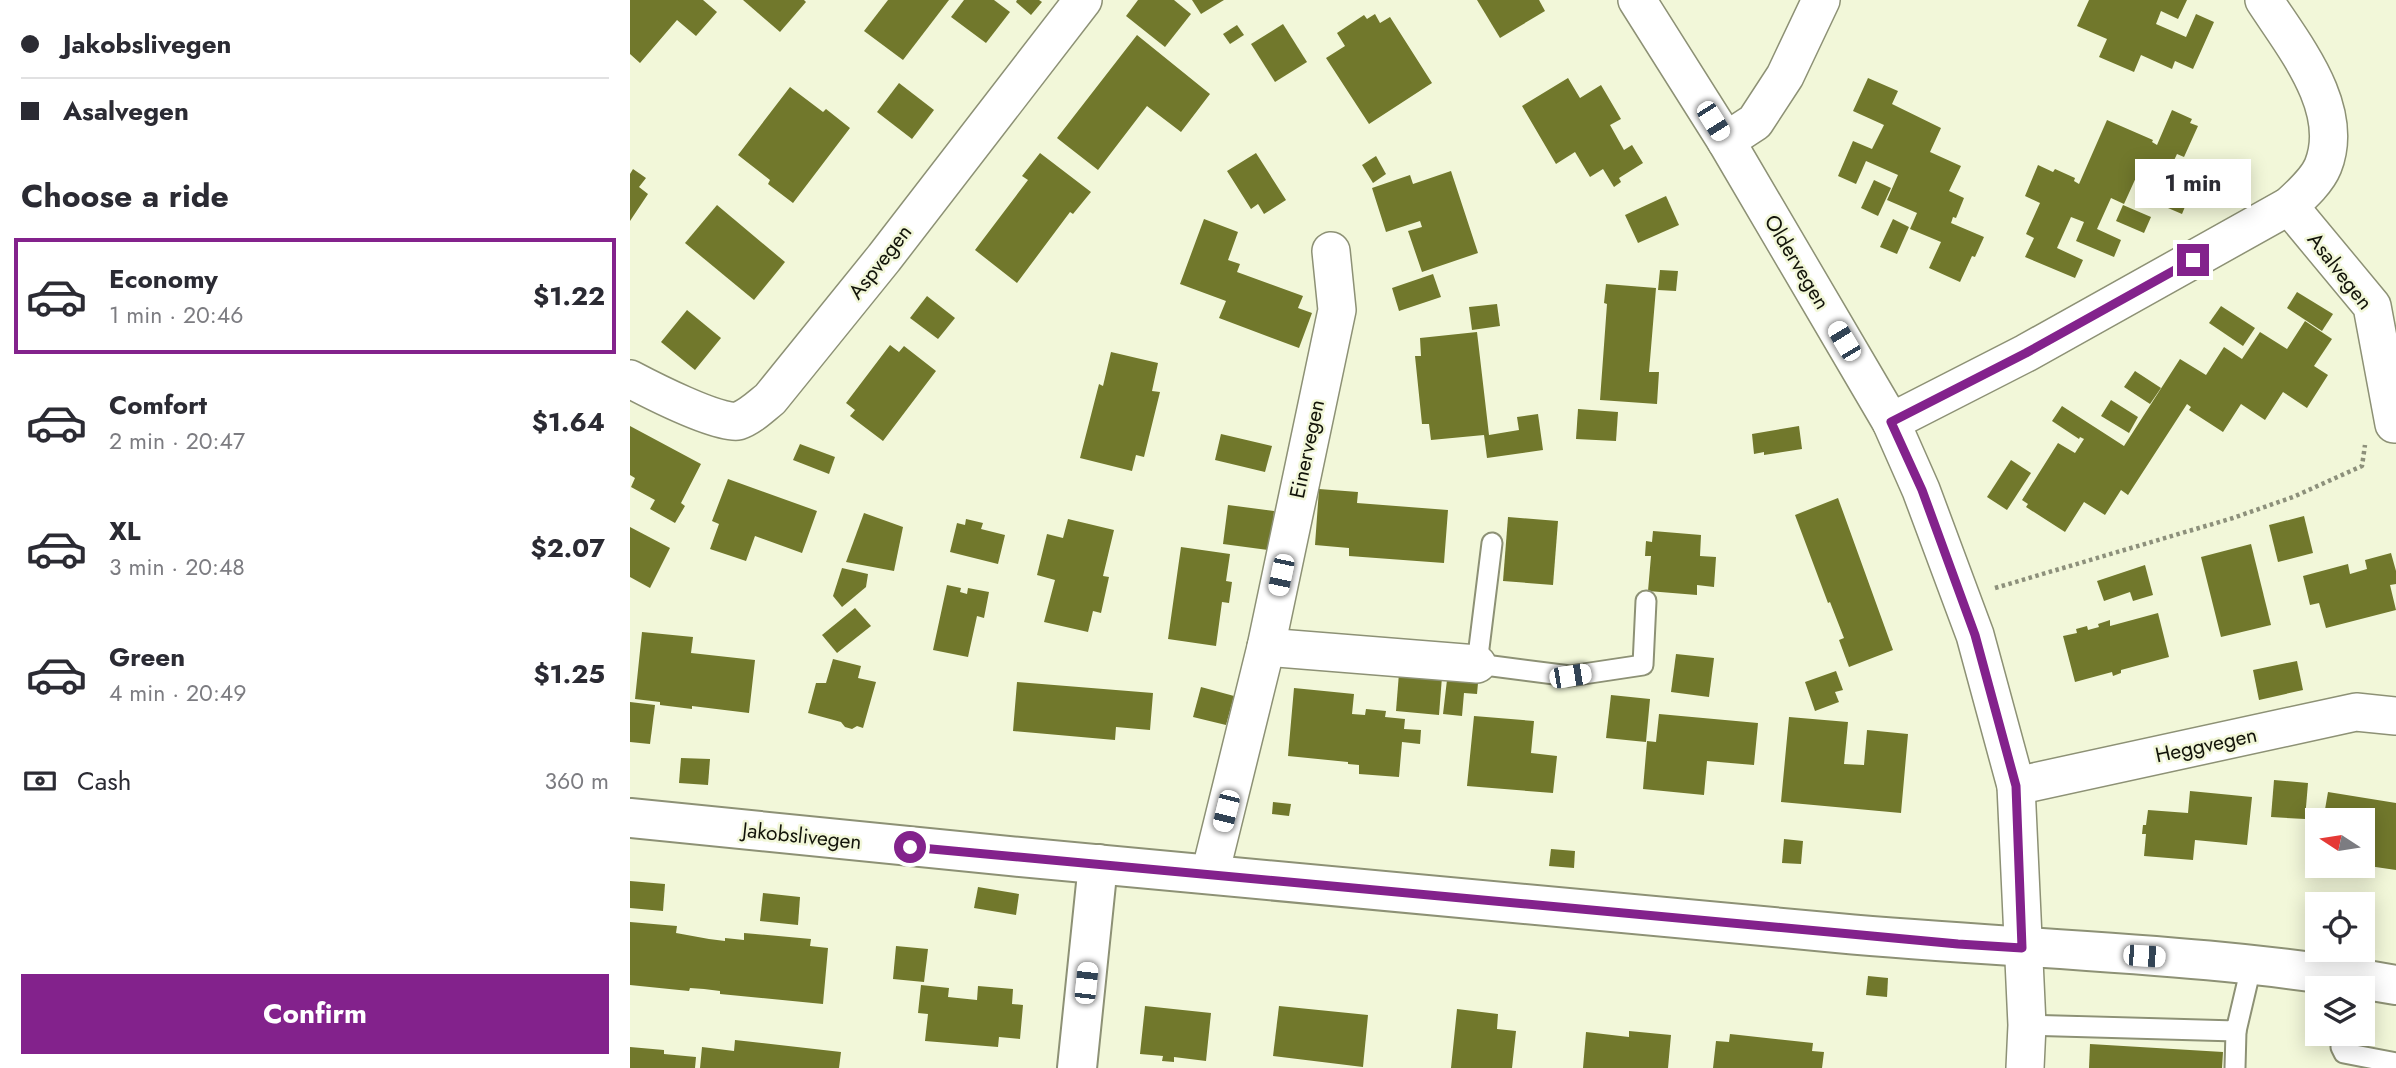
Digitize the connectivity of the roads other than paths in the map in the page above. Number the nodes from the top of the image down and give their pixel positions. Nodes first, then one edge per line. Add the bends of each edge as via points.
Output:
1 (1083, 0) edge
2 (1637, 0) edge
3 (1821, 0) edge
4 (2264, 0) edge
5 (1726, 141) junction
6 (2289, 206) junction
7 (1331, 251) dead end
8 (630, 379) edge
9 (1891, 422) junction
10 (2380, 432) road end
11 (1492, 543) dead end
12 (1646, 601) dead end
13 (1266, 647) junction
14 (1477, 664) junction
15 (2396, 716) edge
16 (2016, 786) junction
17 (630, 818) edge
18 (1098, 864) junction
19 (1210, 874) junction
20 (2022, 948) junction
21 (2252, 963) junction
22 (2396, 985) edge
23 (2027, 1025) junction
24 (2236, 1031) junction
25 (2341, 1047) dead end
26 (2396, 1063) edge
27 (1077, 1068) edge
28 (2025, 1068) edge
29 (2235, 1068) edge

1 - 8 street, Aspvegen via 770,399 736,422 681,404
2 - 5 street, Oldervegen
3 - 5 street via 1785,76 1755,122
4 - 6 street via 2318,84 2327,120 2323,167
5 - 9 street, Oldervegen
6 - 9 street via 2026,353
6 - 10 street, Asalvegen via 2372,306
7 - 13 street, Einervegen via 1337,310
9 - 16 street, Oldervegen via 1922,490 1975,635
11 - 14 lane
12 - 14 lane via 1643,665 1570,676
13 - 14 street
13 - 19 street, Einervegen
15 - 16 street, Heggvegen via 2356,712
16 - 20 street, Oldervegen
17 - 18 street, Jakobslivegen
18 - 19 street, Jakobslivegen
18 - 27 street
19 - 20 street, Jakobslivegen
20 - 21 street, Jakobslivegen
20 - 23 street, Oldervegen
21 - 22 street, Jakobslivegen
21 - 24 lane
23 - 24 lane
23 - 28 street, Oldervegen
24 - 29 lane
25 - 26 lane via 2344,1053

